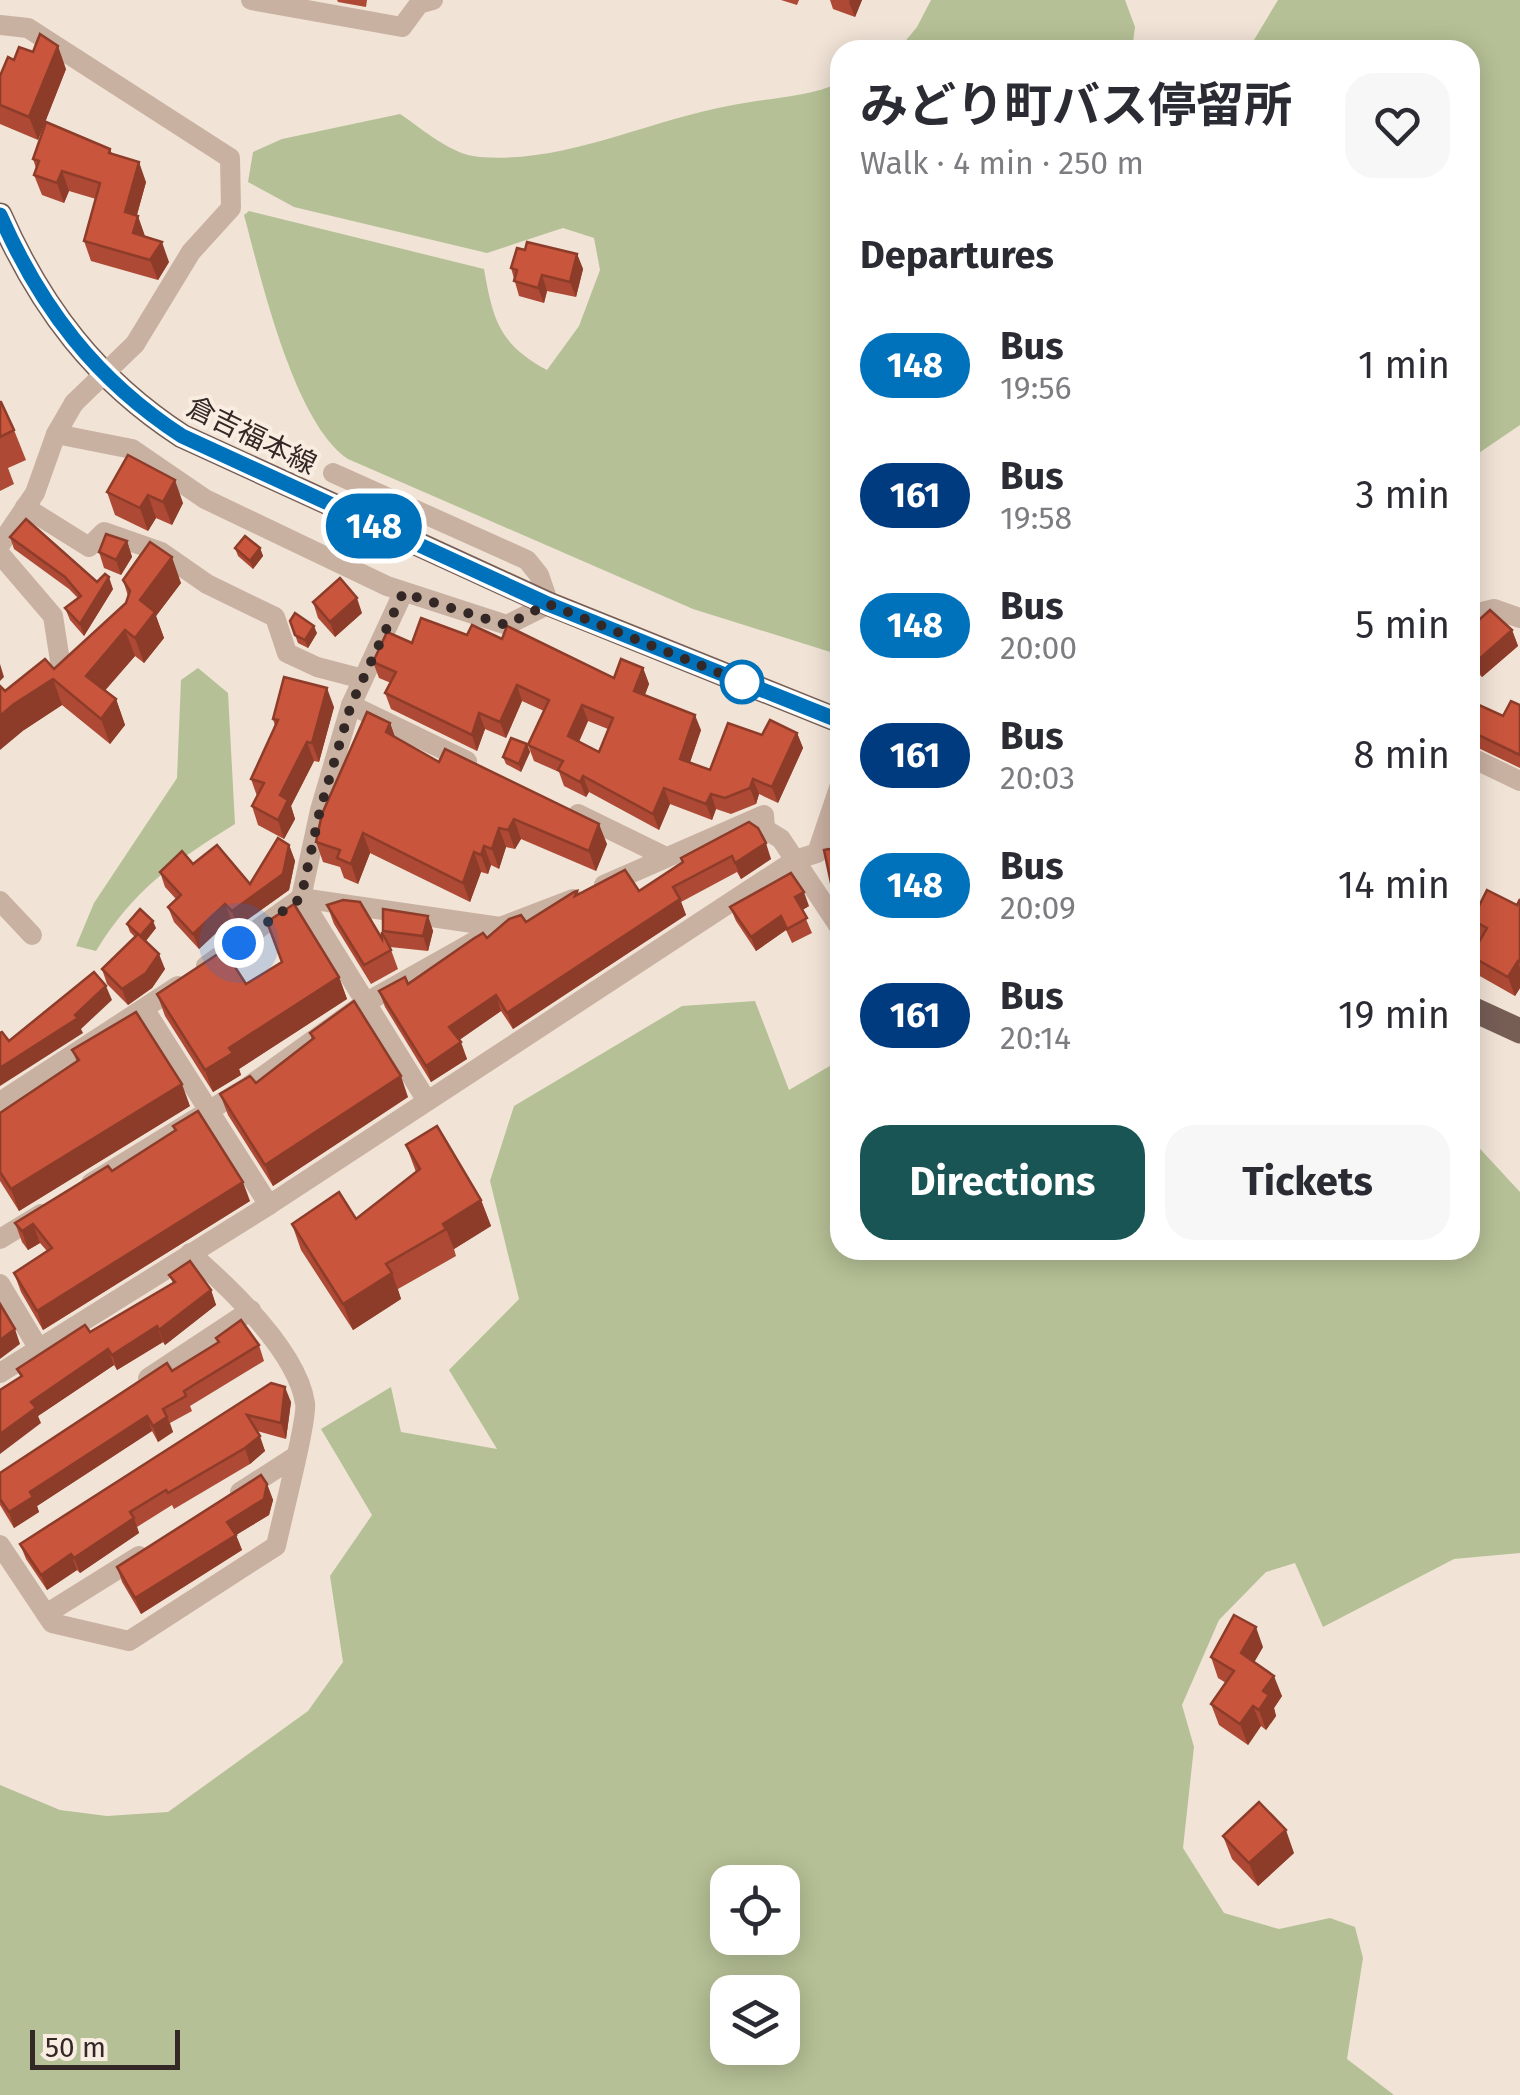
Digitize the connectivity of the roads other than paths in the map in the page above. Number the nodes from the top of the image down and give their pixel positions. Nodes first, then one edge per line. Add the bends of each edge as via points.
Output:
1 (250, 0) edge
2 (424, 1) edge
3 (0, 26) edge
4 (0, 215) edge
5 (56, 434) junction
6 (333, 472) dead end
7 (25, 507) junction
8 (0, 544) edge
9 (0, 554) edge
10 (403, 593) junction
11 (548, 604) junction
12 (1480, 612) edge
13 (1520, 618) edge
14 (89, 654) edge
15 (364, 679) junction
16 (351, 705) junction
17 (830, 717) edge
18 (1480, 762) edge
19 (491, 772) edge
20 (1520, 781) edge
21 (561, 806) edge
22 (830, 813) edge
23 (830, 841) edge
24 (816, 853) junction
25 (666, 856) junction
26 (795, 860) junction
27 (301, 898) junction
28 (0, 901) edge
29 (830, 913) edge
30 (500, 927) junction
31 (32, 936) dead end
32 (365, 1003) junction
33 (146, 1010) junction
34 (1480, 1013) edge
35 (1520, 1031) edge
36 (427, 1101) junction
37 (0, 1102) edge
38 (208, 1112) junction
39 (269, 1205) junction
40 (0, 1239) edge
41 (190, 1253) junction
42 (0, 1284) edge
43 (251, 1310) junction
44 (39, 1349) junction
45 (0, 1373) edge
46 (126, 1393) edge
47 (293, 1458) junction
48 (227, 1500) edge
49 (162, 1542) edge
50 (10, 1548) edge
51 (46, 1614) junction

1 - 2 street via 402,28
3 - 5 street, bridge via 28,28 230,158 230,208 191,252 136,344 74,403
4 - 11 main road, 倉吉福本線 via 26,275 64,329 139,408 233,463
5 - 7 street
5 - 10 street via 132,449 205,498
6 - 11 street via 527,560
7 - 8 street
7 - 15 street via 89,547 104,532 161,552 207,584 275,617 287,653
9 - 14 street via 53,616 62,674
10 - 11 street via 506,625
10 - 15 street
11 - 17 main road, 倉吉福本線
12 - 13 street via 1494,609
15 - 16 street
16 - 19 street
16 - 27 street
18 - 20 street
21 - 25 street
22 - 24 street
23 - 24 street
24 - 26 street
25 - 26 street via 764,816 765,829
25 - 30 street
26 - 29 street
26 - 36 street
27 - 30 street
27 - 32 street
27 - 33 street
28 - 31 street
30 - 32 street
32 - 36 street
32 - 38 street
33 - 37 street
33 - 38 street
34 - 35 main road
36 - 39 street
38 - 39 street
38 - 40 street
39 - 41 street
41 - 43 street
41 - 44 street
42 - 44 street
43 - 46 street
43 - 47 street via 284,1377 306,1405
44 - 45 street
47 - 48 street
47 - 51 street via 276,1546 129,1641 52,1623
49 - 51 street
50 - 51 street

